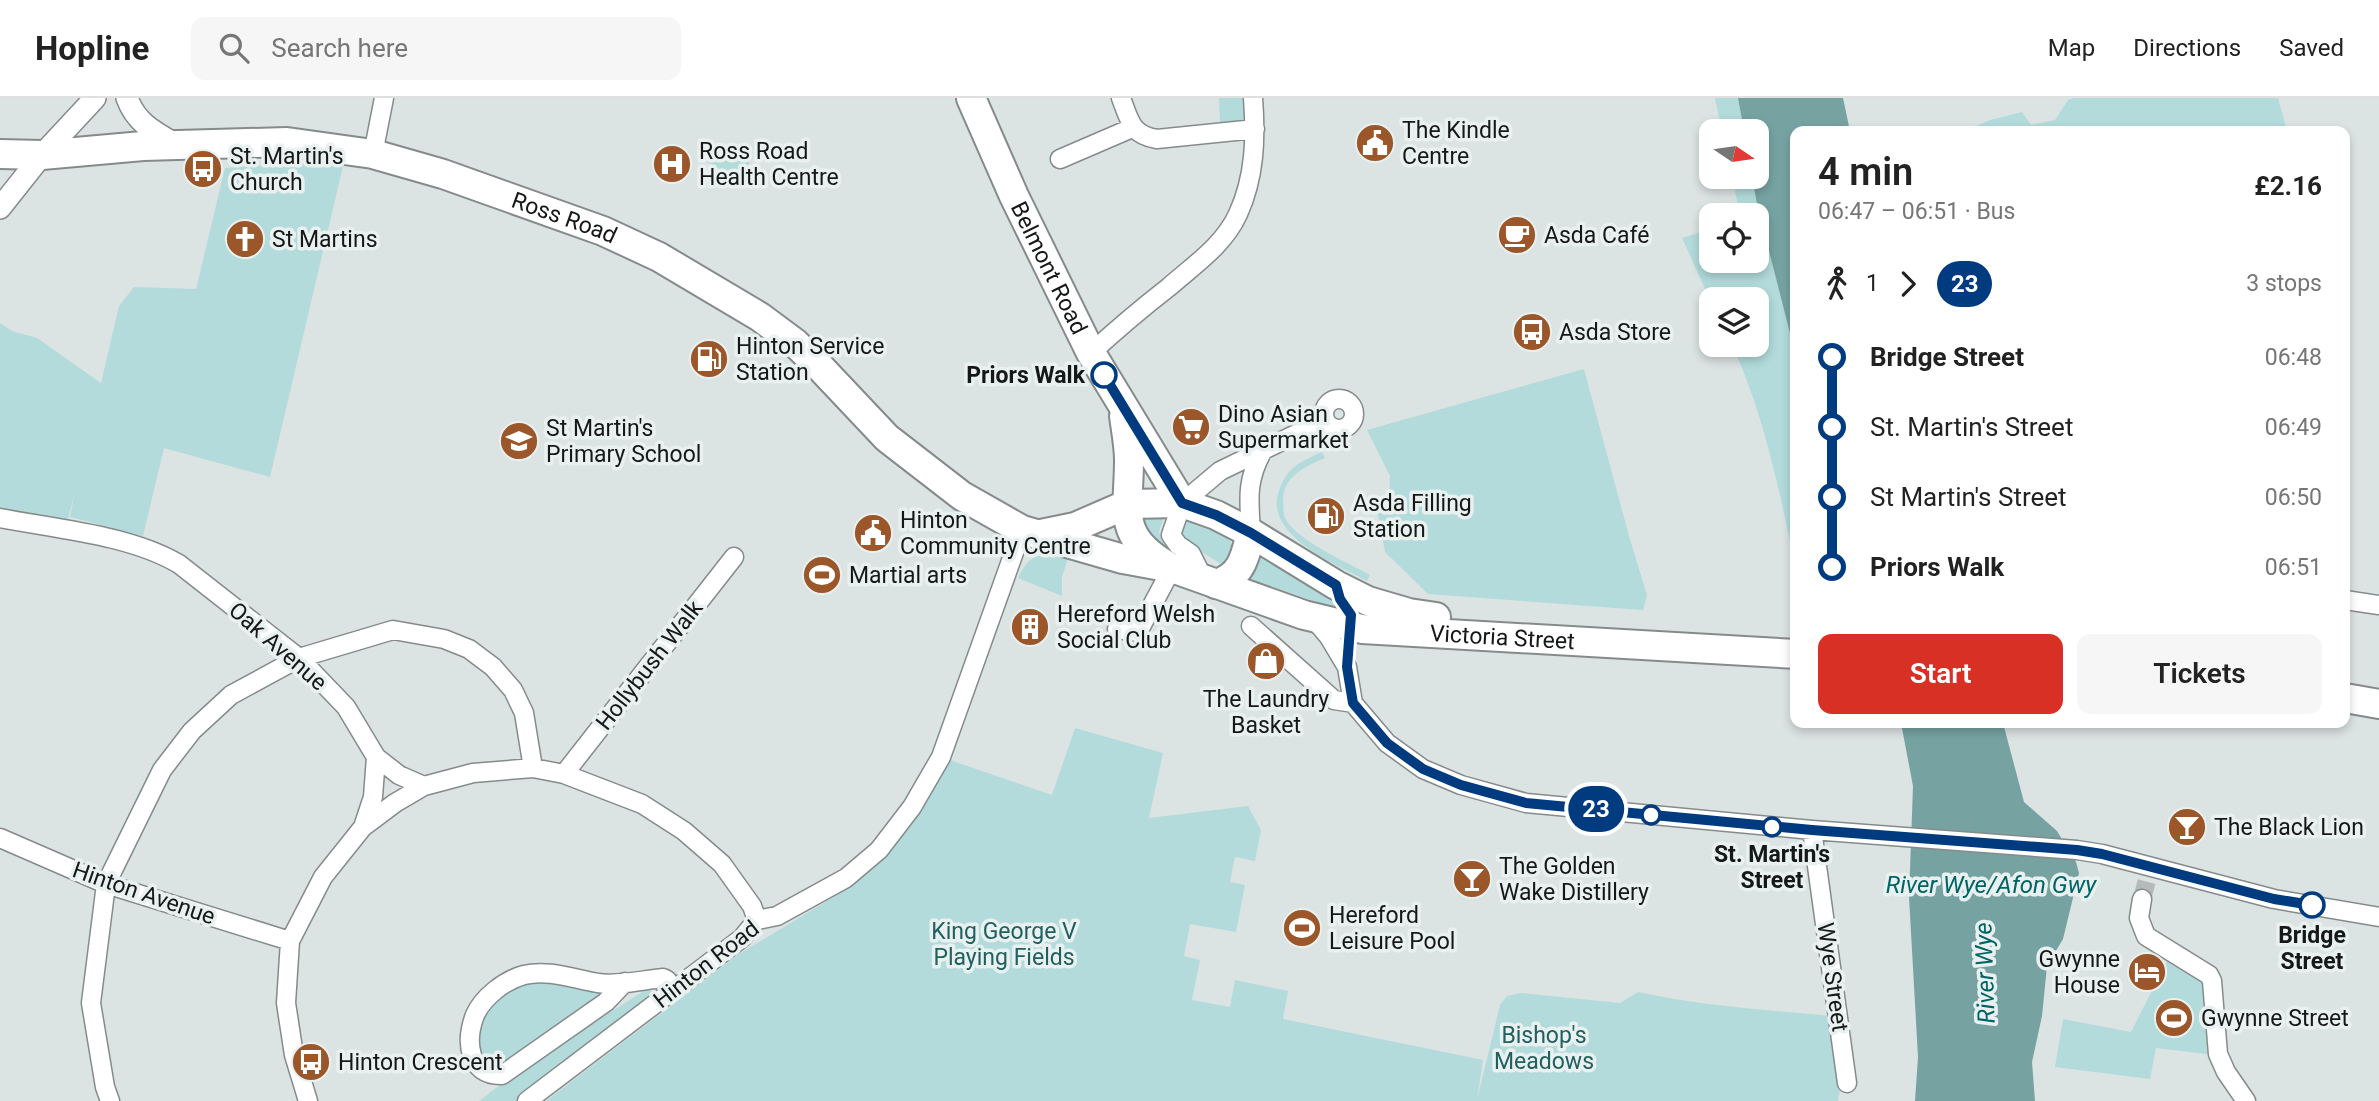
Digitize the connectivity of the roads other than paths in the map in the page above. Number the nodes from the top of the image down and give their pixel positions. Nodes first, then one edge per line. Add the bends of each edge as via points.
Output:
1 (95, 98) edge
2 (127, 98) edge
3 (384, 98) edge
4 (971, 98) edge
5 (1121, 98) edge
6 (1253, 98) edge
7 (1132, 128) junction
8 (1255, 129) junction
9 (177, 145) junction
10 (0, 154) edge
11 (373, 154) junction
12 (42, 155) junction
13 (1060, 159) dead end
14 (0, 208) edge
15 (1091, 353) junction
16 (1122, 407) junction
17 (1325, 420) dead end
18 (1262, 452) junction
19 (1182, 503) junction
20 (1128, 504) junction
21 (0, 518) edge
22 (1029, 532) junction
23 (1251, 533) junction
24 (734, 557) dead end
25 (1172, 568) junction
26 (1210, 582) junction
27 (1336, 585) junction
28 (2350, 601) edge
29 (2379, 606) edge
30 (1313, 618) junction
31 (1456, 625) junction
32 (1251, 626) dead end
33 (1352, 627) junction
34 (1117, 629) dead end
35 (1790, 636) edge
36 (1790, 653) edge
37 (299, 658) junction
38 (1347, 667) junction
39 (2350, 679) edge
40 (2379, 684) edge
41 (2350, 699) edge
42 (1353, 703) junction
43 (2379, 704) edge
44 (376, 757) junction
45 (533, 768) junction
46 (565, 774) junction
47 (424, 786) junction
48 (363, 827) junction
49 (1812, 830) junction
50 (0, 838) edge
51 (106, 884) junction
52 (2142, 899) tunnel mouth
53 (2379, 917) edge
54 (757, 920) junction
55 (290, 941) junction
56 (625, 982) junction
57 (673, 990) junction
58 (1847, 1083) dead end
59 (110, 1101) edge
60 (308, 1101) edge
61 (527, 1101) edge
62 (2246, 1101) edge

1 - 12 street
2 - 9 street via 132,113
3 - 11 street
4 - 15 highway, Belmont Road
5 - 7 street
6 - 8 street
7 - 8 street via 1157,139
7 - 13 street
8 - 15 street via 1247,191 1223,238
9 - 11 highway, Ross Road via 287,142
9 - 12 highway, Ross Road
10 - 12 highway, Ross Road
11 - 22 highway, Ross Road via 592,226 705,283 795,343 887,438 929,472 975,505
12 - 14 street
15 - 16 highway, Belmont Road
16 - 19 highway, Belmont Road
16 - 20 highway via 1129,456
17 - 18 street
18 - 19 street via 1220,471
18 - 23 street via 1251,471
19 - 20 highway
19 - 23 highway, Victoria Street
19 - 26 street via 1171,535
20 - 22 highway via 1075,527
20 - 25 highway via 1128,524 1144,551
21 - 37 street, Oak Avenue via 160,553
22 - 25 highway, Ross Road
22 - 54 street, Hinton Road via 941,757 912,807 879,850 846,878 777,916
23 - 26 highway via 1236,574
23 - 27 highway, Victoria Street
24 - 46 street, Hollybush Walk
25 - 26 highway, Victoria Street
25 - 34 street via 1138,632
26 - 30 highway, Victoria Street
27 - 31 highway, Victoria Street via 1377,605
27 - 33 highway
28 - 29 street
30 - 33 highway, Victoria Street
30 - 38 street
31 - 33 highway, Victoria Street
31 - 35 highway, Victoria Street
31 - 36 highway, Victoria Street
32 - 42 street via 1334,700
33 - 38 street
37 - 44 street, Oak Avenue via 346,708
37 - 45 street via 393,630 444,639 469,649 494,667 513,690 524,713
37 - 51 street via 231,695 192,731 162,770
38 - 42 street
39 - 40 highway
41 - 43 highway
42 - 49 street via 1387,743 1423,769 1484,792 1526,803
44 - 47 street, Oak Avenue via 399,775
44 - 48 street via 373,797
45 - 46 street
45 - 47 street via 473,773
46 - 54 street via 642,804 684,831 722,864 752,905
47 - 48 street
48 - 55 street via 323,877
49 - 53 street via 2077,850 2148,873
49 - 58 street, Wye Street
50 - 51 street, Hinton Avenue
51 - 55 street, Hinton Avenue
51 - 59 street via 91,1003
52 - 62 street via 2139,918 2146,936 2209,975 2218,1054
54 - 57 street, Hinton Road via 742,938
55 - 60 street via 286,1003 294,1055
56 - 56 street via 601,983 540,973 505,984 475,1015 470,1048 474,1060 482,1071 502,1075 606,1002
56 - 57 street via 663,978
57 - 61 street, Hinton Road

